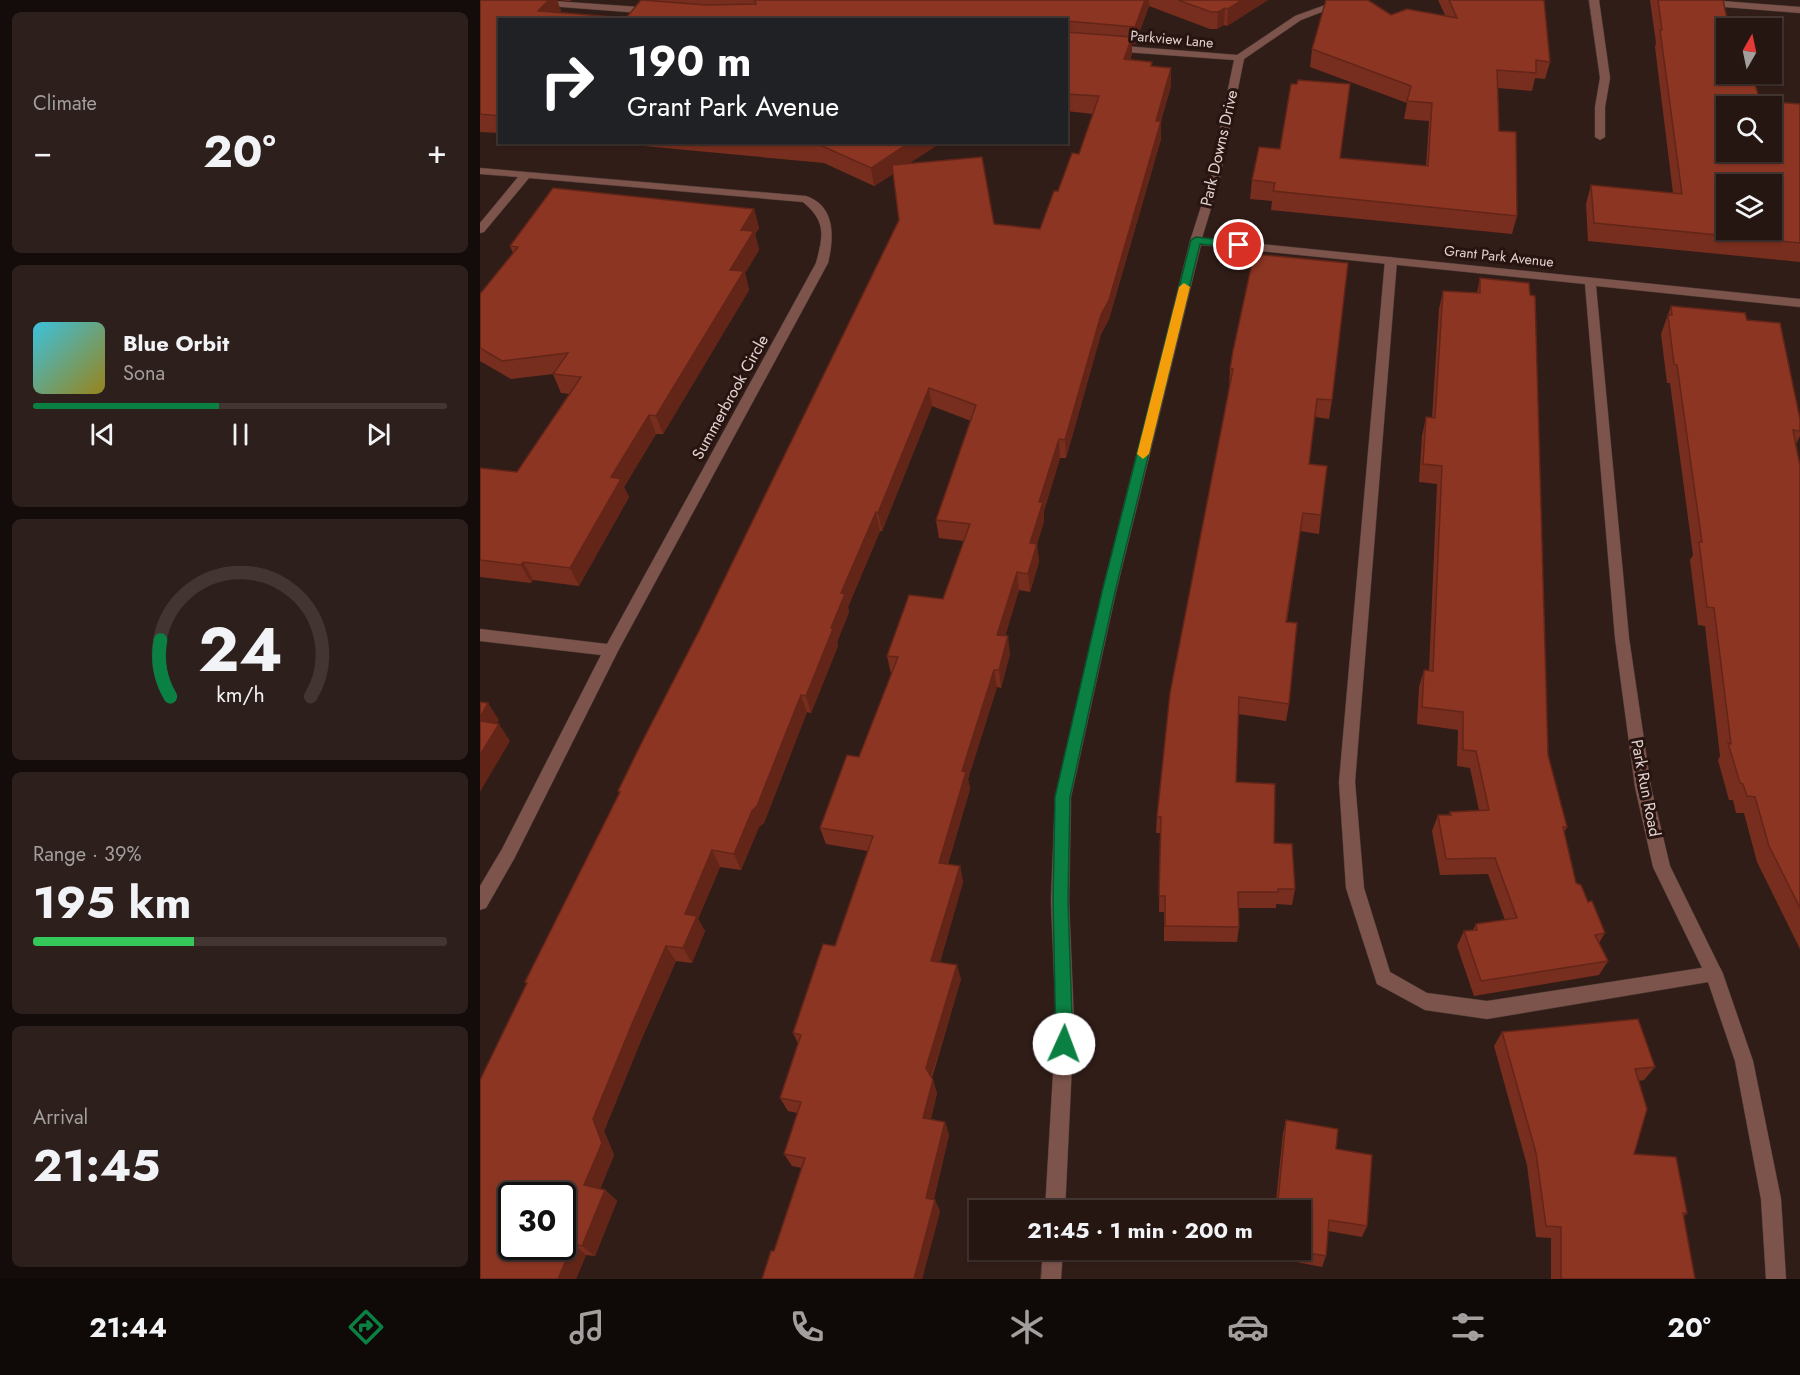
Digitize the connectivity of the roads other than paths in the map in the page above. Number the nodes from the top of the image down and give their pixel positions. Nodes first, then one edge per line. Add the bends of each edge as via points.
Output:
1 (629, 0) edge
2 (1348, 0) edge
3 (1594, 0) edge
4 (1675, 0) edge
5 (527, 2) edge
6 (622, 9) junction
7 (1800, 10) edge
8 (666, 12) edge
9 (1101, 47) edge
10 (1239, 58) junction
11 (1599, 137) dead end
12 (480, 171) edge
13 (526, 176) junction
14 (480, 230) edge
15 (1196, 240) junction
16 (1391, 260) junction
17 (1590, 280) junction
18 (1800, 303) edge
19 (480, 635) edge
20 (611, 650) junction
21 (480, 902) edge
22 (1714, 974) junction
23 (1056, 1200) edge
24 (1052, 1260) edge
25 (1051, 1279) edge
26 (1776, 1279) edge

1 - 6 street
2 - 10 street via 1298,18
3 - 11 street via 1605,78 1599,107
4 - 7 street
5 - 6 street
6 - 8 street
9 - 10 street, Parkview Lane
10 - 15 street, Park Downs Drive via 1215,182
12 - 13 street, Summerbrook Circle
13 - 14 street
13 - 20 street, Summerbrook Circle via 806,199 826,219 828,238 822,263
15 - 16 street, Grant Park Avenue
15 - 23 street, Park Downs Drive via 1063,797 1060,901 1065,1023
16 - 17 street, Grant Park Avenue
16 - 22 street via 1347,782 1355,888 1383,978 1425,1001 1487,1010
17 - 18 street, Grant Park Avenue
17 - 22 street, Park Run Road via 1622,638 1643,787 1662,867
19 - 20 street
20 - 21 street, Summerbrook Circle
22 - 26 street, Park Run Road via 1744,1061 1771,1199
24 - 25 street

